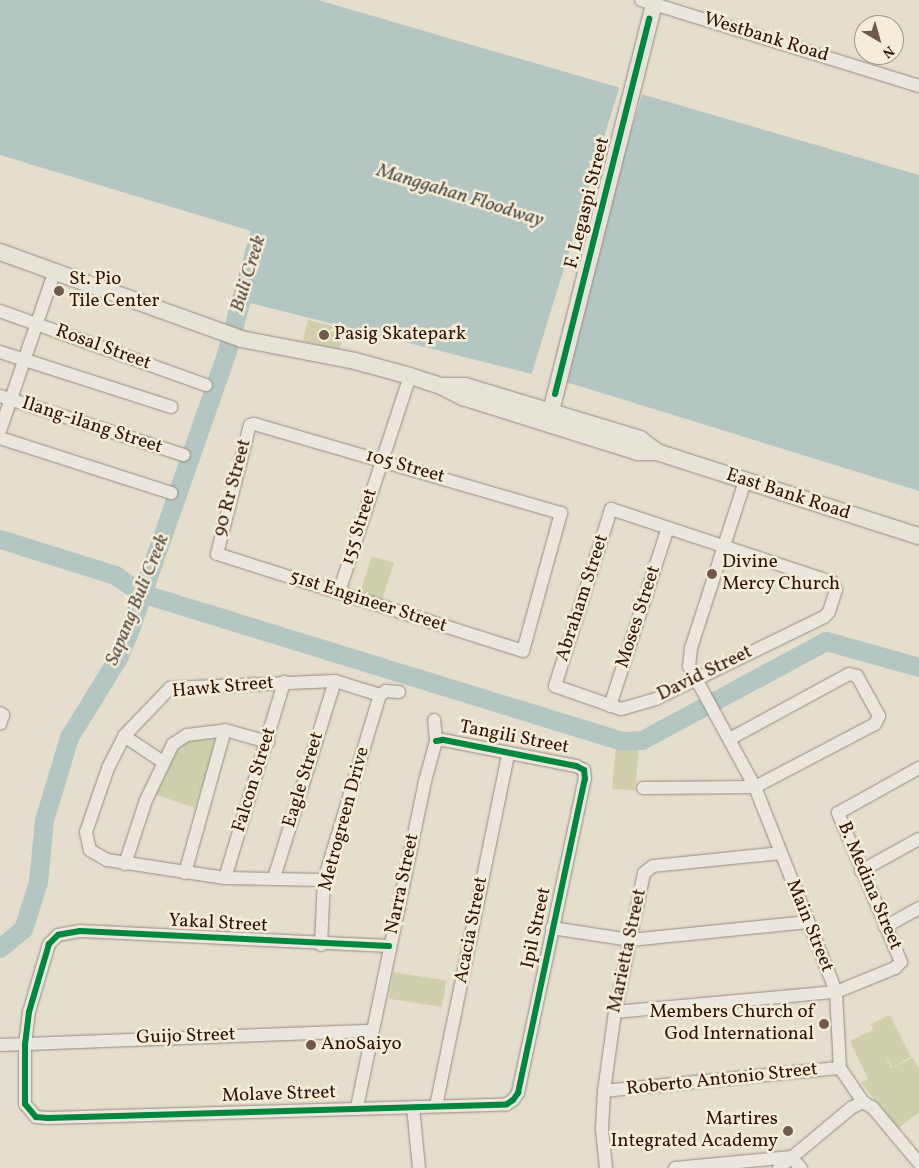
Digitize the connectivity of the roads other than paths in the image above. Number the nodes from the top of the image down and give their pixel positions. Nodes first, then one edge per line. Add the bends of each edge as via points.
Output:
1 (650, 1) edge
2 (919, 86) edge
3 (0, 252) edge
4 (55, 270) junction
5 (0, 311) edge
6 (36, 324) junction
7 (0, 352) edge
8 (24, 360) junction
9 (410, 376) junction
10 (206, 385) dead end
11 (5, 398) edge
12 (172, 407) dead end
13 (549, 417) junction
14 (250, 425) joint
15 (0, 431) edge
16 (0, 438) edge
17 (184, 455) dead end
18 (382, 460) junction
19 (745, 481) junction
20 (171, 493) dead end
21 (668, 528) junction
22 (919, 536) edge
23 (724, 546) junction
24 (215, 551) joint
25 (339, 592) junction
26 (523, 651) joint
27 (696, 680) junction
28 (284, 682) junction
29 (334, 682) junction
30 (554, 686) joint
31 (399, 692) dead end
32 (380, 694) junction
33 (610, 706) junction
34 (434, 720) dead end
35 (225, 730) junction
36 (124, 736) junction
37 (730, 738) junction
38 (436, 741) junction
39 (268, 742) junction
40 (508, 754) junction
41 (164, 762) junction
42 (919, 768) edge
43 (584, 770) joint
44 (755, 787) junction
45 (644, 788) dead end
46 (919, 839) edge
47 (780, 853) junction
48 (125, 864) junction
49 (861, 871) junction
50 (185, 873) junction
51 (225, 878) junction
52 (274, 878) junction
53 (324, 880) junction
54 (919, 908) edge
55 (808, 922) junction
56 (885, 927) junction
57 (552, 928) junction
58 (630, 940) junction
59 (321, 945) junction
60 (389, 946) junction
61 (836, 992) junction
62 (615, 1012) junction
63 (372, 1031) junction
64 (25, 1044) junction
65 (0, 1045) edge
66 (840, 1068) junction
67 (604, 1092) junction
68 (518, 1093) joint
69 (863, 1102) junction
70 (436, 1106) junction
71 (356, 1107) junction
72 (413, 1107) junction
73 (791, 1157) junction
74 (919, 1163) edge
75 (419, 1168) edge
76 (606, 1168) edge
77 (675, 1168) edge
78 (779, 1168) edge
79 (801, 1168) edge

1 - 2 street, Westbank Road
1 - 13 main road, F. Legaspi Street
3 - 4 main road, East Bank Road
4 - 6 street
4 - 9 main road, East Bank Road via 241,339 355,361
5 - 6 street, Rosal Street
6 - 8 street
6 - 10 street, Rosal Street
7 - 8 street
8 - 11 street
8 - 12 street
9 - 13 main road, East Bank Road via 463,398
9 - 18 street, 155 Street
11 - 15 street
11 - 17 street, Ilang-ilang Street
13 - 19 main road, East Bank Road via 637,452 657,452
14 - 18 street, 105 Street
14 - 24 street, 90 Rr Street
16 - 20 street
18 - 25 street, 155 Street
18 - 26 street, 105 Street via 560,513
19 - 22 main road, East Bank Road
19 - 23 street, Main Street
21 - 23 street
21 - 30 street, Abraham Street via 610,510
21 - 33 street, Moses Street
23 - 27 street, Main Street via 691,648 689,666
23 - 27 street, David Street via 832,582 836,590 824,617
24 - 25 street, 51st Engineer Street via 219,556
25 - 26 street, 51st Engineer Street
27 - 33 street, David Street via 656,699 621,709
27 - 37 street, Main Street
28 - 29 street, Hawk Street
28 - 36 street, Hawk Street via 170,688
28 - 39 street, Falcon Street
29 - 32 street, Hawk Street
29 - 52 street, Eagle Street
30 - 33 street, David Street
31 - 32 street, Hawk Street
32 - 53 street, Metrogreen Drive
34 - 38 street, Narra Street
35 - 39 street
35 - 41 street via 187,735 173,744
35 - 50 street
36 - 41 street
36 - 48 street, Hawk Street via 108,768 86,832 86,842 90,850 107,860
37 - 44 street, Main Street
37 - 44 street via 846,675 856,676 878,713 878,721
38 - 40 street, Tangili Street
38 - 60 street, Narra Street
39 - 51 street, Falcon Street
40 - 43 street, Tangili Street
40 - 70 street, Acacia Street
41 - 48 street via 134,830
42 - 49 street, B. Medina Street via 838,813
43 - 57 street, Ipil Street via 585,778
44 - 45 street
44 - 47 street, Main Street
46 - 49 street
47 - 55 street, Main Street
47 - 58 street, Marietta Street via 648,868
48 - 50 street, Hawk Street
49 - 56 street, B. Medina Street
50 - 51 street, Hawk Street
51 - 52 street, Hawk Street
52 - 53 street, Hawk Street
53 - 59 street, Metrogreen Drive
54 - 56 street
55 - 58 street
55 - 61 street, Main Street
56 - 61 street, B. Medina Street via 901,962 895,968
57 - 58 street
57 - 68 street, Ipil Street
58 - 62 street, Marietta Street
59 - 60 street, Yakal Street
59 - 64 street, Yakal Street via 80,931 58,935 49,944 30,1012
60 - 63 street, Narra Street
61 - 62 street
61 - 66 street, Main Street
62 - 67 street, Marietta Street
63 - 64 street, Guijo Street
63 - 71 street, Narra Street
64 - 65 street, Guijo Street
64 - 71 street, Molave Street via 25,1104 36,1117
66 - 67 street, Roberto Antonio Street
66 - 69 street
67 - 76 street, Marietta Street via 602,1129
68 - 70 street, Molave Street via 507,1104
69 - 73 street via 851,1108
69 - 74 street via 873,1108
70 - 72 street, Molave Street
71 - 72 street, Molave Street
72 - 75 street
73 - 77 street
73 - 78 street
73 - 79 street

